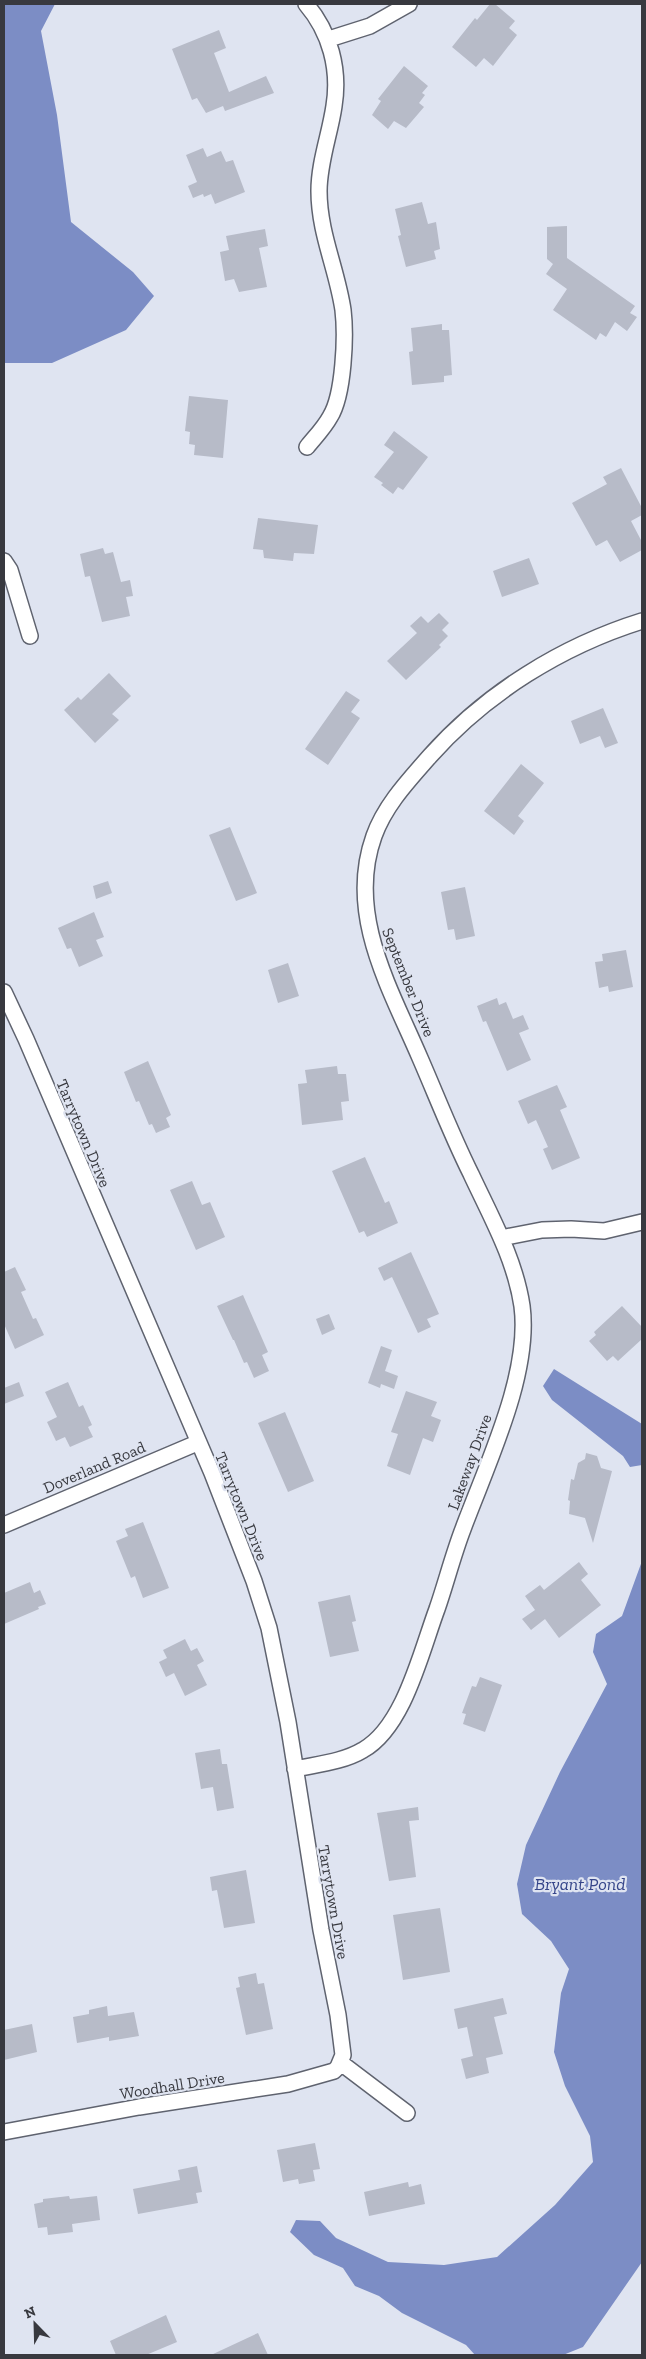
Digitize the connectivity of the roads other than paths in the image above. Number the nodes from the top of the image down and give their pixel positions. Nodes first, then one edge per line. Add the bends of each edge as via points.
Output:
1 (306, 4) edge
2 (409, 4) edge
3 (329, 39) junction
4 (307, 447) dead end
5 (4, 561) edge
6 (642, 620) edge
7 (30, 636) dead end
8 (4, 992) edge
9 (642, 1222) edge
10 (501, 1238) junction
11 (197, 1443) junction
12 (4, 1525) edge
13 (295, 1769) junction
14 (341, 2063) junction
15 (407, 2114) dead end
16 (4, 2132) edge

1 - 3 street
2 - 3 street via 370,26
3 - 4 street via 335,64 335,105 322,161 319,192 324,236 343,310 343,379 331,416
5 - 7 street via 10,570
6 - 10 street, September Drive via 590,640 545,663 482,708 443,741 402,787 383,816 366,866 365,908 369,932 382,968
8 - 11 street, Tarrytown Drive
9 - 10 street via 604,1231 542,1230
10 - 13 street, Lakeway Drive via 512,1263 522,1305 524,1332 519,1373 402,1702 377,1741 334,1761
11 - 12 street, Doverland Road
11 - 13 street, Tarrytown Drive via 212,1473 269,1628
13 - 14 street, Tarrytown Drive via 320,1930 338,2014
14 - 15 street
14 - 16 street, Woodhall Drive via 324,2075 288,2084

